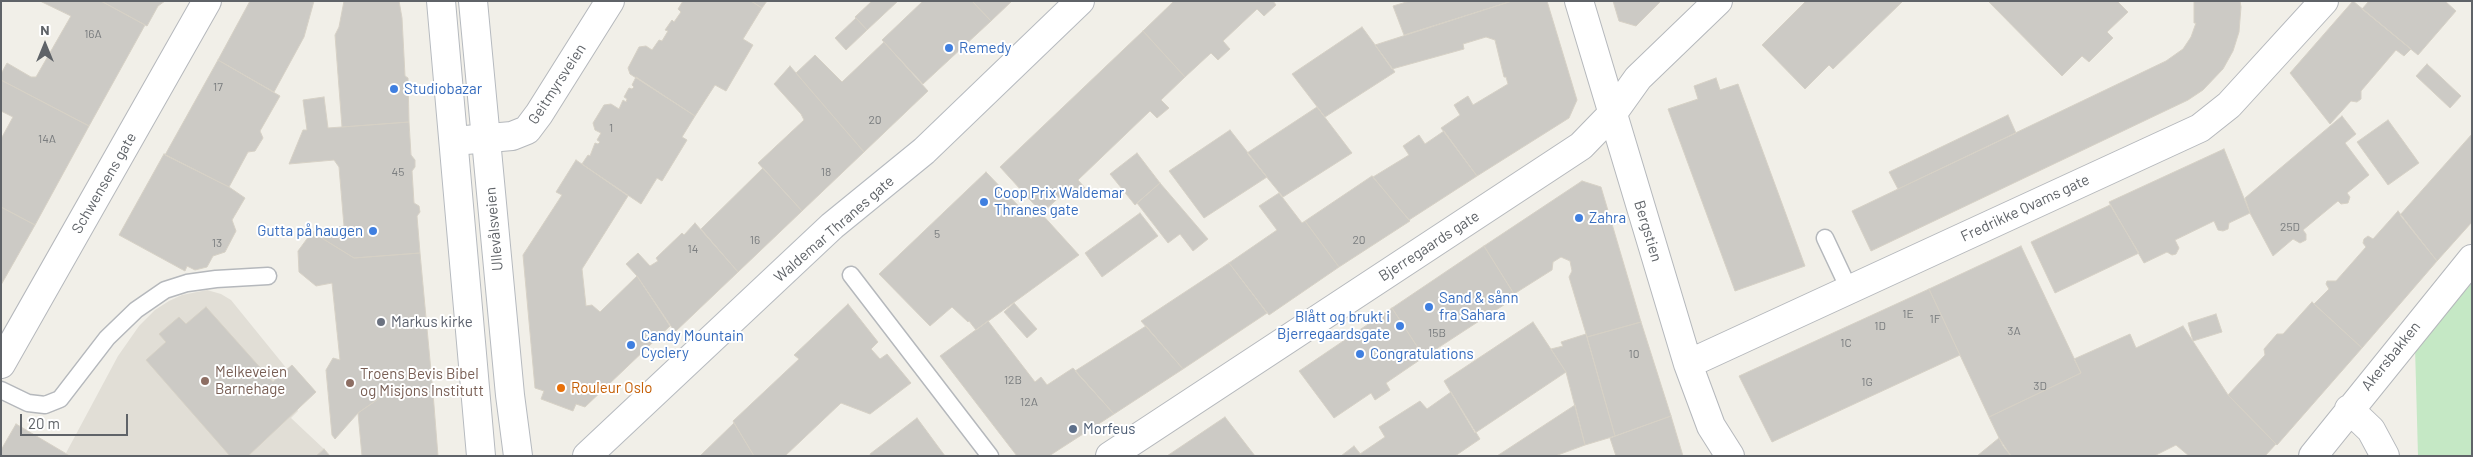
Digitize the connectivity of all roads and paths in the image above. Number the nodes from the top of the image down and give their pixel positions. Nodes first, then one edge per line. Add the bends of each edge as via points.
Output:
1 (208, 1) edge
2 (440, 1) edge
3 (472, 1) edge
4 (610, 1) edge
5 (1080, 1) edge
6 (1579, 1) edge
7 (1718, 1) edge
8 (2315, 5) edge
9 (1613, 113) junction
10 (486, 139) junction
11 (454, 141) junction
12 (1824, 238) dead end
13 (2472, 259) edge
14 (851, 275) dead end
15 (268, 276) dead end
16 (1849, 289) junction
17 (1, 364) edge
18 (1688, 364) junction
19 (1, 390) edge
20 (2349, 409) junction
21 (480, 456) edge
22 (518, 456) edge
23 (587, 456) edge
24 (990, 456) edge
25 (1110, 456) edge
26 (1730, 456) edge
27 (2313, 456) edge
28 (2385, 456) edge

1 - 17 street, Schwensens gate
2 - 11 street
3 - 10 street, Ullevålsveien
4 - 10 street, Geitmyrsveien via 526,130 512,136
5 - 23 street, Waldemar Thranes gate via 924,151 832,226
6 - 9 street, Bergstien
7 - 9 street, Bjerregaards gate via 1638,78
8 - 16 street, Fredrikke Qvams gate via 2229,105 2200,128
9 - 18 street, Bergstien
9 - 25 street, Bjerregaards gate via 1581,146
10 - 11 street, Geitmyrsveien
10 - 22 street, Ullevålsveien
11 - 21 street
12 - 16 lane
13 - 20 street, Akersbakken
14 - 24 lane
15 - 19 lane via 216,278 165,290 136,310 107,338 60,399 45,405 28,403
16 - 18 street, Fredrikke Qvams gate
18 - 26 street, Bergstien via 1711,426
20 - 27 street, Akersbakken
20 - 28 street via 2371,430

